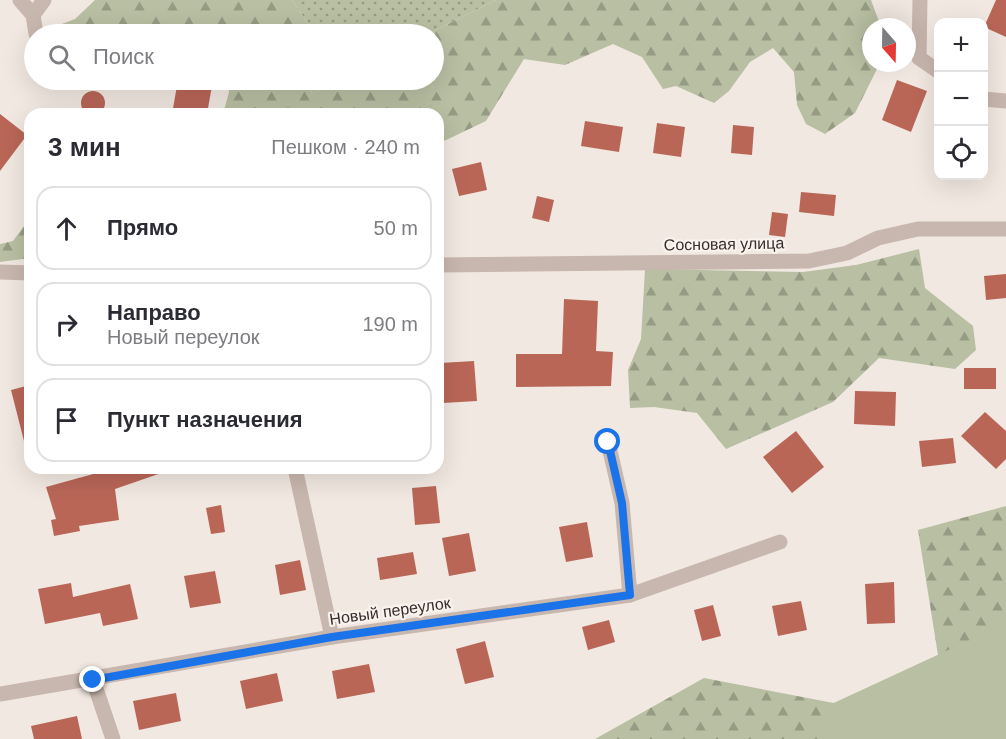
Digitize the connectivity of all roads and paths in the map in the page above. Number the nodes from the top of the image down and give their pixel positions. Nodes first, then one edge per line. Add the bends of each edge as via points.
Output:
1 (20, 0) edge
2 (44, 0) edge
3 (920, 0) edge
4 (33, 15) junction
5 (34, 24) edge
6 (934, 68) edge
7 (988, 100) edge
8 (1006, 102) edge
9 (1006, 229) edge
10 (444, 265) edge
11 (0, 272) edge
12 (24, 273) edge
13 (608, 442) dead end
14 (296, 474) edge
15 (780, 542) dead end
16 (630, 595) junction
17 (332, 637) junction
18 (93, 680) junction
19 (0, 694) edge
20 (112, 739) edge

1 - 4 street
2 - 4 street
3 - 6 street via 919,58
4 - 5 street
7 - 8 street
9 - 10 street, Сосновая улица via 918,229 878,238 847,253 809,261
11 - 12 street
13 - 16 street via 622,503
14 - 17 street
15 - 16 street, Новый переулок
16 - 17 street, Новый переулок
17 - 18 street, Новый переулок
18 - 19 street, Новый переулок
18 - 20 street

